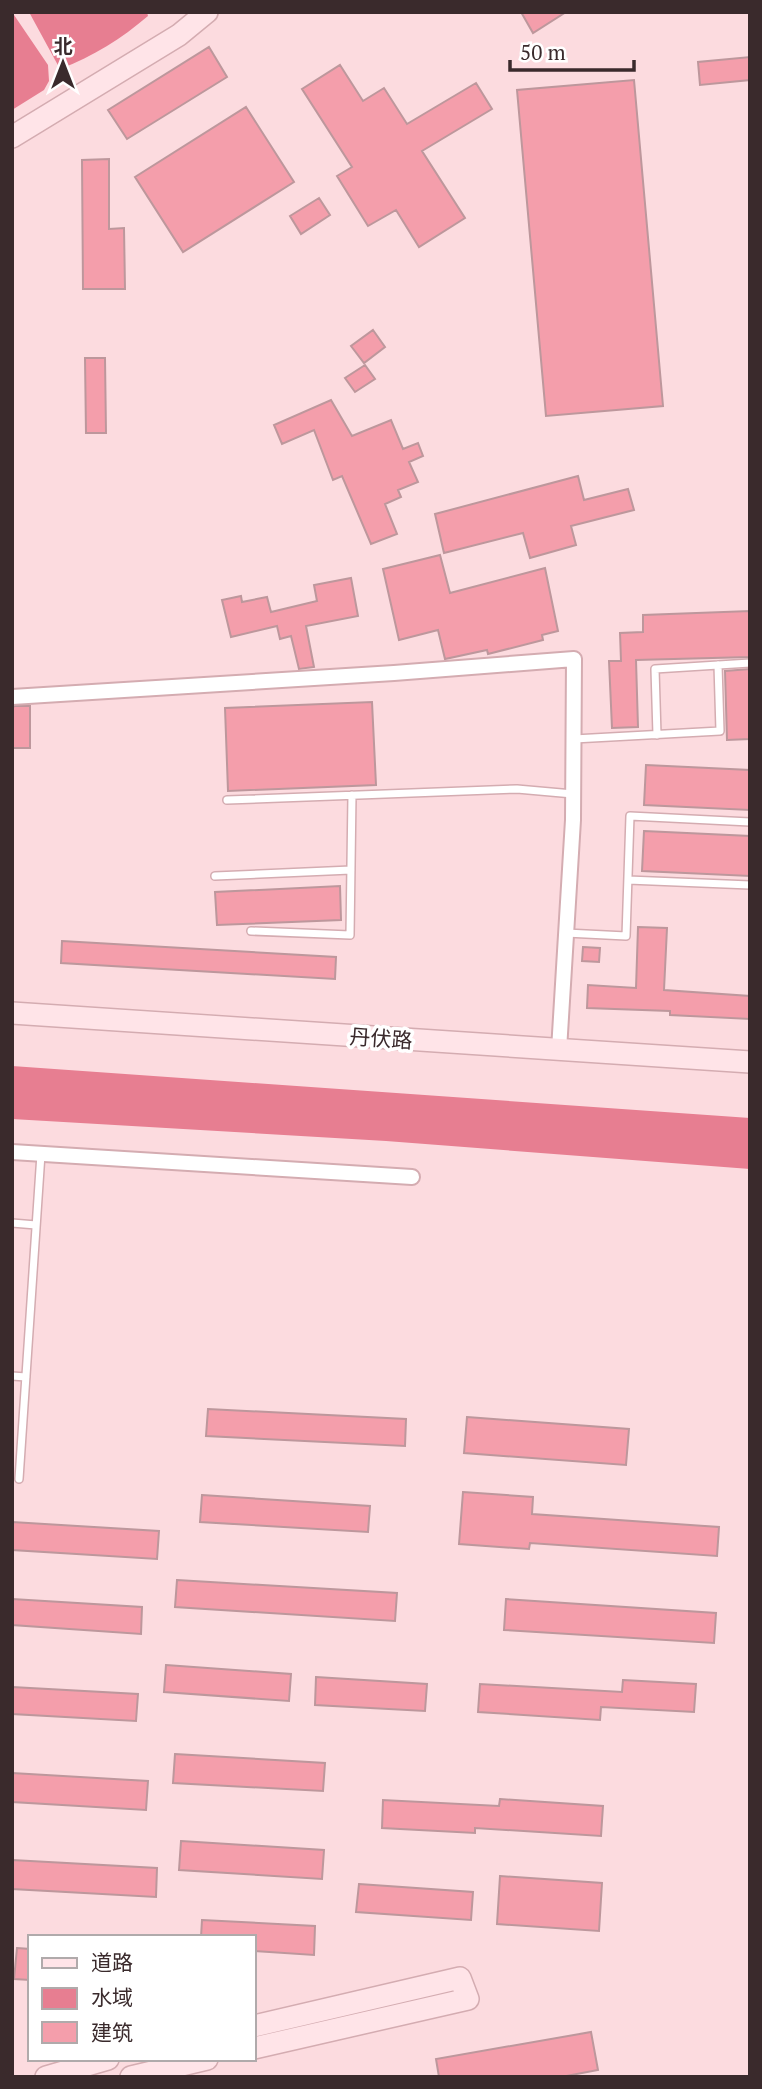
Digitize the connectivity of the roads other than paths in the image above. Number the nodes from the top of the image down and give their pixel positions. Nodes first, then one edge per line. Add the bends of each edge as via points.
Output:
1 (207, 12) edge
2 (12, 137) edge
3 (750, 663) edge
4 (718, 666) junction
5 (12, 697) edge
6 (657, 734) junction
7 (573, 739) junction
8 (573, 794) junction
9 (352, 795) junction
10 (227, 800) dead end
11 (750, 821) edge
12 (351, 870) junction
13 (215, 876) dead end
14 (628, 880) junction
15 (750, 885) edge
16 (251, 931) dead end
17 (566, 933) junction
18 (12, 1013) edge
19 (559, 1050) junction
20 (750, 1062) edge
21 (12, 1152) edge
22 (41, 1154) junction
23 (412, 1177) dead end
24 (12, 1223) edge
25 (36, 1225) junction
26 (12, 1376) edge
27 (26, 1377) junction
28 (19, 1479) dead end
29 (256, 2025) edge
30 (256, 2049) edge
31 (101, 2061) edge
32 (199, 2061) edge
33 (46, 2077) edge
34 (131, 2077) edge

1 - 2 main road via 178,35
3 - 4 lane
4 - 6 lane via 720,731
4 - 6 lane via 655,669
5 - 7 street via 574,659
6 - 7 lane
7 - 8 street
8 - 9 lane via 517,789
8 - 17 street
9 - 10 lane
9 - 12 lane
11 - 14 lane via 630,816
12 - 13 lane
12 - 16 lane via 350,935
14 - 15 lane
14 - 17 lane via 626,936
17 - 19 street
18 - 19 main road, 丹伏路
19 - 20 main road, 丹伏路
21 - 22 street
22 - 23 street
22 - 25 lane
24 - 25 lane
25 - 27 lane
26 - 27 lane
27 - 28 lane
29 - 30 main road via 460,1978 468,1999
31 - 33 main road
32 - 34 main road

